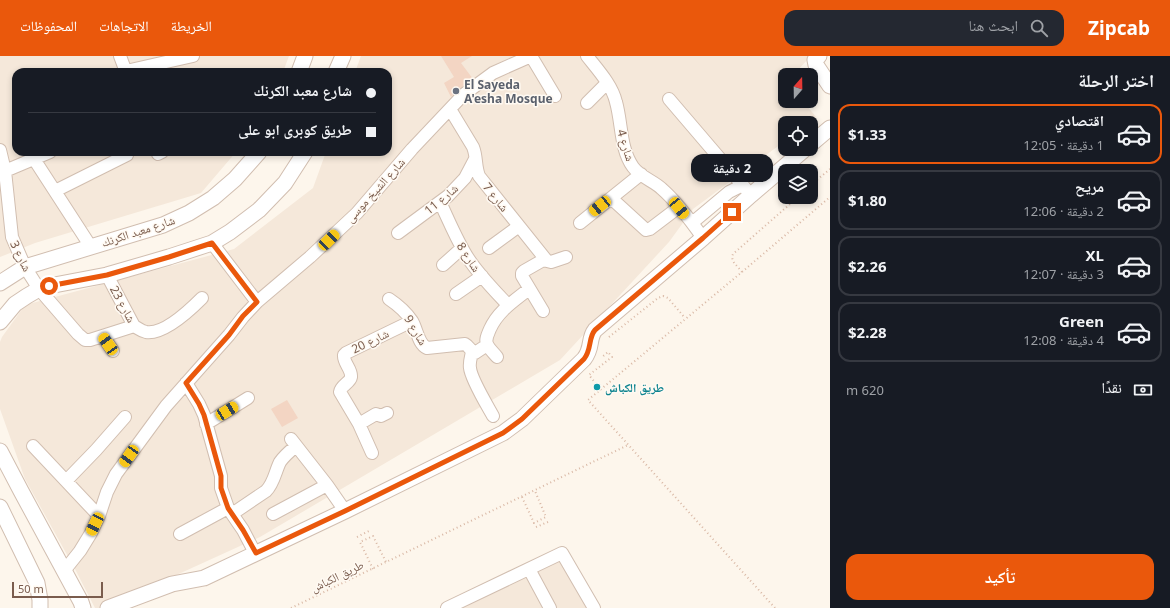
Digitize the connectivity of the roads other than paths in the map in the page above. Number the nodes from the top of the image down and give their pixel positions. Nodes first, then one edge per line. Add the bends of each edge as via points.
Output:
1 (120, 56) edge
2 (193, 56) edge
3 (304, 56) edge
4 (343, 56) edge
5 (531, 56) edge
6 (587, 56) edge
7 (819, 56) edge
8 (124, 68) edge
9 (143, 68) edge
10 (300, 68) edge
11 (338, 68) edge
12 (607, 83) junction
13 (830, 86) edge
14 (555, 96) dead end
15 (669, 99) dead end
16 (587, 103) dead end
17 (450, 109) junction
18 (830, 128) edge
19 (818, 138) edge
20 (0, 150) edge
21 (41, 156) edge
22 (123, 156) edge
23 (256, 156) edge
24 (302, 156) edge
25 (795, 156) edge
26 (476, 158) junction
27 (34, 159) junction
28 (3, 168) edge
29 (641, 174) junction
30 (747, 190) junction
31 (55, 192) junction
32 (611, 198) junction
33 (440, 202) junction
34 (679, 208) junction
35 (580, 223) dead end
36 (692, 223) junction
37 (519, 226) junction
38 (398, 233) dead end
39 (6, 236) edge
40 (703, 238) junction
41 (212, 243) junction
42 (91, 247) junction
43 (462, 248) junction
44 (489, 248) dead end
45 (566, 257) dead end
46 (545, 259) junction
47 (443, 265) dead end
48 (25, 267) junction
49 (107, 275) junction
50 (482, 276) junction
51 (0, 283) edge
52 (39, 289) junction
53 (529, 289) junction
54 (456, 294) dead end
55 (202, 298) dead end
56 (389, 299) dead end
57 (257, 302) junction
58 (508, 305) junction
59 (542, 310) dead end
60 (412, 321) junction
61 (0, 322) edge
62 (134, 326) junction
63 (103, 336) junction
64 (488, 345) junction
65 (113, 351) dead end
66 (472, 352) junction
67 (497, 357) dead end
68 (186, 383) junction
69 (248, 398) dead end
70 (387, 413) dead end
71 (493, 416) dead end
72 (125, 417) dead end
73 (206, 424) junction
74 (359, 424) junction
75 (33, 446) dead end
76 (0, 451) edge
77 (372, 453) dead end
78 (6, 476) edge
79 (66, 481) junction
80 (326, 485) junction
81 (0, 507) edge
82 (230, 511) junction
83 (345, 511) junction
84 (273, 514) dead end
85 (99, 516) junction
86 (180, 534) dead end
87 (256, 553) junction
88 (529, 568) junction
89 (64, 571) junction
90 (40, 608) edge
91 (83, 608) edge
92 (108, 608) edge
93 (447, 608) edge
94 (550, 608) edge
95 (594, 608) edge

1 - 8 street
2 - 9 street
3 - 10 street
4 - 11 street
5 - 14 street
5 - 17 street, شارع الشيخ موسى via 493,73 463,95
6 - 12 street, شارع 4
7 - 13 street via 815,60 816,65
12 - 16 street
12 - 29 street, شارع 4 via 613,92 628,159 633,168
15 - 30 street
17 - 26 street, شارع 7 via 473,147
17 - 57 street, شارع الشيخ موسى via 357,213
18 - 19 street
20 - 28 street, شارع 3
21 - 27 street
22 - 31 street
23 - 42 street, شارع معبد الكرنك via 235,180 214,198 190,213 163,225
24 - 41 street via 285,183 259,210
25 - 30 street
26 - 33 street, شارع 11 via 465,178
26 - 37 street, شارع 7 via 479,176
27 - 28 street
27 - 31 street
28 - 39 street, شارع 3
29 - 32 street
29 - 34 street, شارع 4 via 662,188
30 - 36 street via 729,192
30 - 40 street
31 - 42 street
32 - 34 street via 646,230
32 - 35 street
33 - 38 street, شارع 11
33 - 43 street, شارع 8
34 - 36 street, شارع 4
36 - 40 street, شارع 4
37 - 44 street
37 - 46 street, شارع 7
39 - 48 street, شارع 3
40 - 83 street via 595,330 587,355 522,419 482,444
41 - 49 street
41 - 57 street
42 - 48 street, شارع معبد الكرنك
43 - 47 street
43 - 50 street, شارع 8
45 - 46 street via 551,262
46 - 53 street via 522,273
48 - 51 street, شارع معبد الكرنك
48 - 52 street, شارع 3
49 - 52 street
49 - 62 street, شارع 23
50 - 54 street
50 - 58 street, شارع 8
52 - 61 street via 15,304
52 - 63 street, شارع 3 via 86,340
53 - 58 street
53 - 59 street
55 - 62 street, شارع 23 via 179,319 159,330 146,332
56 - 60 street, شارع 9 via 406,312
57 - 68 street, شارع الشيخ موسى
58 - 64 street via 492,324 486,340
60 - 66 street, شارع 9 via 422,345 427,348 465,344
60 - 74 street, شارع 20 via 344,355 351,376 340,392
62 - 63 street
63 - 65 street
64 - 66 street via 477,352
64 - 67 street
66 - 71 street via 472,376
68 - 73 street via 199,404
68 - 85 street, شارع الشيخ موسى via 116,474
69 - 73 street
70 - 74 street via 381,416 376,414
72 - 79 street
73 - 82 street via 221,476 221,488
74 - 77 street, شارع 20
75 - 79 street
76 - 78 street
78 - 89 street
79 - 85 street
80 - 82 street via 293,442 266,492
80 - 83 street
80 - 84 street
81 - 90 street via 37,583
82 - 86 street
82 - 87 street
83 - 87 street
85 - 89 street, شارع الشيخ موسى via 80,551
87 - 92 street via 204,578 172,584
88 - 93 street
88 - 94 street
88 - 95 street via 562,553
89 - 91 street

